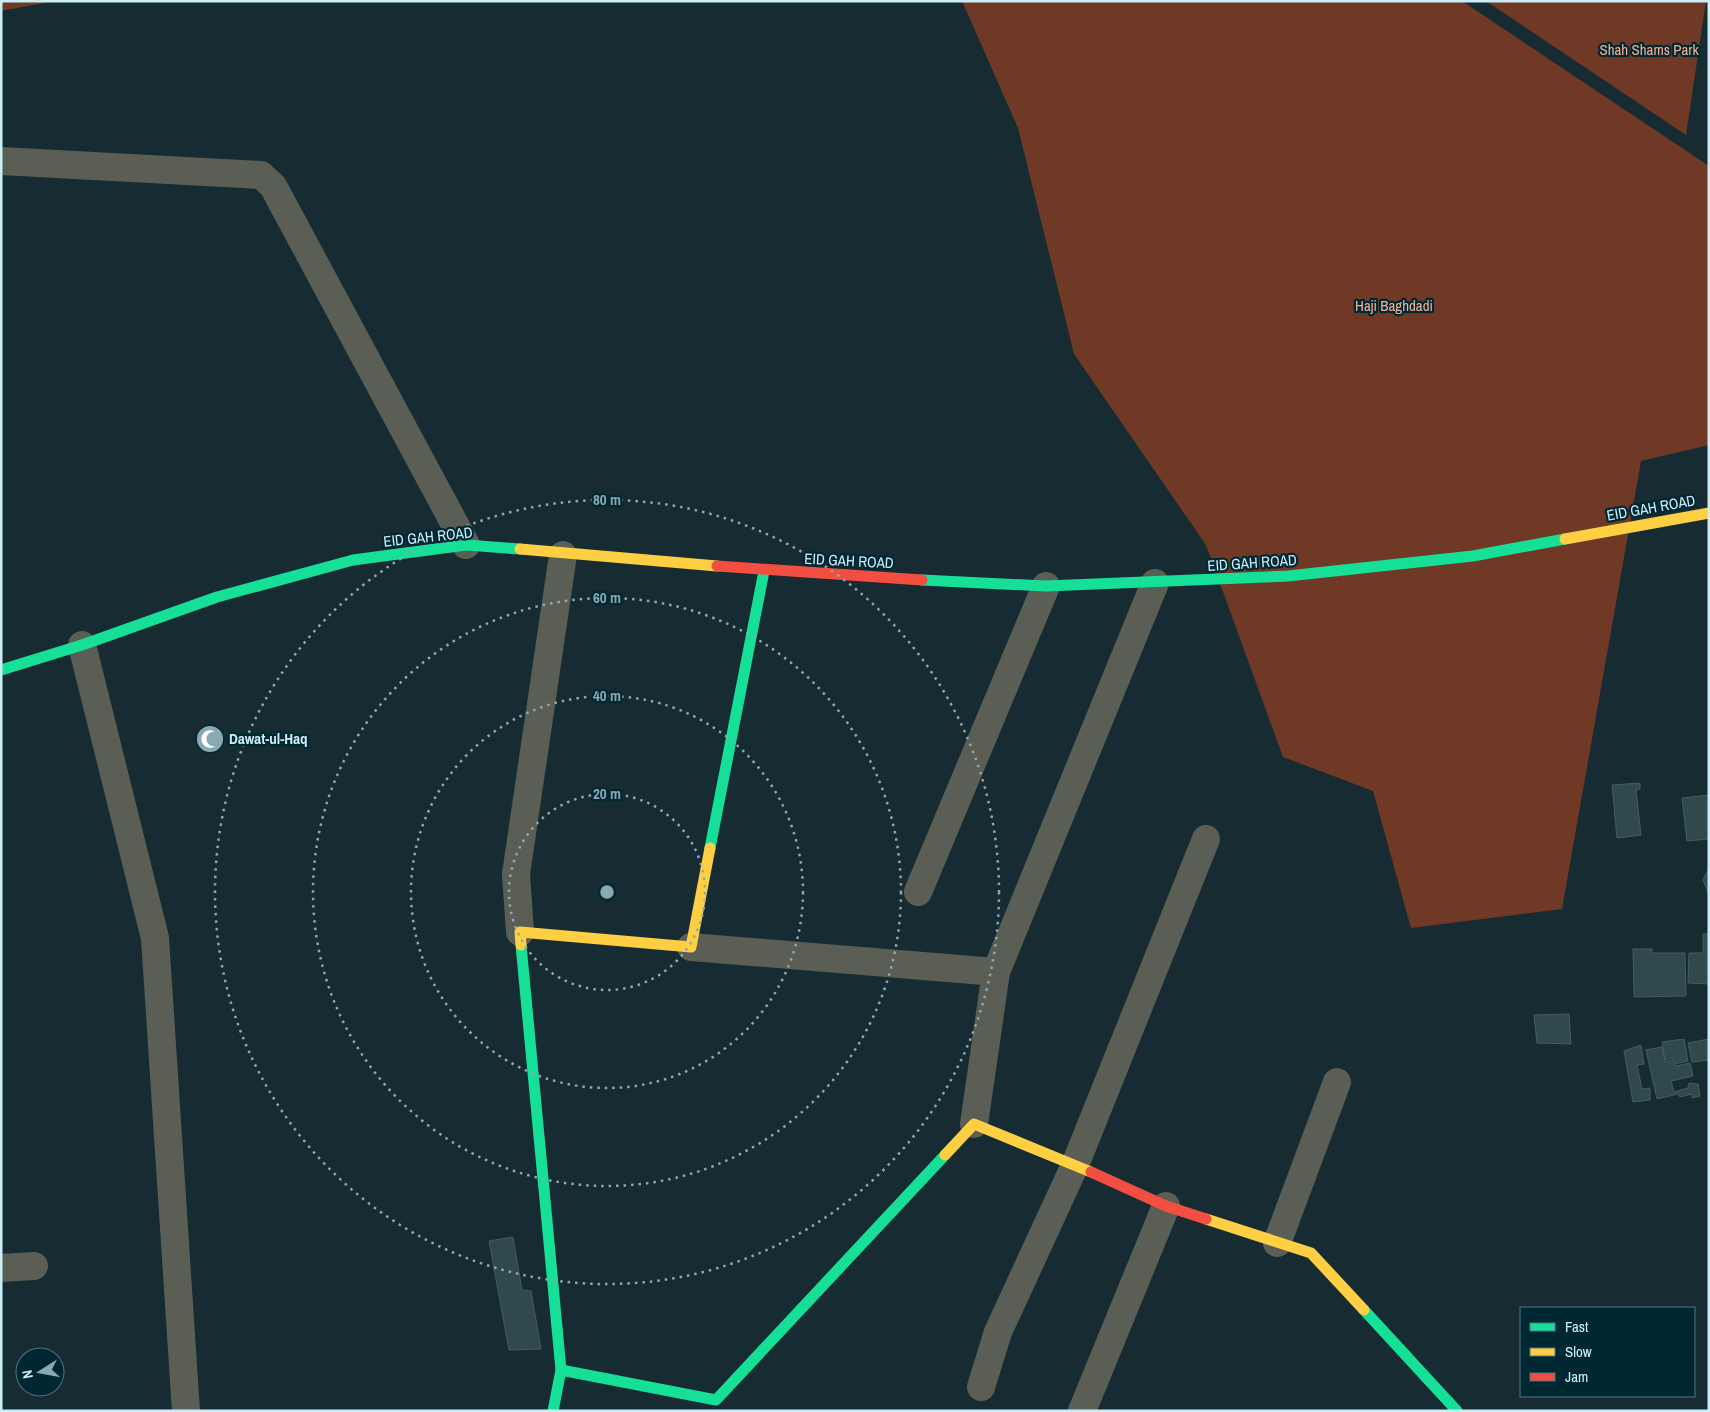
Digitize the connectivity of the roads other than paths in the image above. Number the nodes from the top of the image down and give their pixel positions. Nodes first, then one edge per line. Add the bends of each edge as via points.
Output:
1 (1, 161) edge
2 (1709, 513) edge
3 (466, 545) junction
4 (563, 555) junction
5 (764, 571) junction
6 (1155, 583) junction
7 (1046, 586) junction
8 (82, 645) junction
9 (1, 670) edge
10 (1206, 839) dead end
11 (918, 892) dead end
12 (520, 932) junction
13 (691, 947) junction
14 (996, 972) junction
15 (1337, 1082) dead end
16 (974, 1124) junction
17 (1075, 1165) junction
18 (1166, 1206) junction
19 (1277, 1243) junction
20 (34, 1266) dead end
21 (1, 1268) edge
22 (561, 1370) junction
23 (980, 1387) dead end
24 (186, 1411) edge
25 (553, 1411) edge
26 (1082, 1411) edge
27 (1457, 1411) edge

1 - 3 street via 261,175 273,186
2 - 6 street, EID GAH ROAD via 1473,556 1288,576
3 - 4 street, EID GAH ROAD
3 - 8 street, EID GAH ROAD via 353,560 217,597
4 - 5 street, EID GAH ROAD
4 - 12 street via 516,874
5 - 7 street, EID GAH ROAD
5 - 13 street
6 - 7 street, EID GAH ROAD
6 - 14 street
7 - 11 street
8 - 9 street, EID GAH ROAD
8 - 24 street via 155,938
10 - 17 street
12 - 13 street
12 - 22 street
13 - 14 street
14 - 16 street
15 - 19 street
16 - 17 street
16 - 22 street via 716,1400
17 - 18 street
17 - 23 street via 998,1332
18 - 19 street
18 - 26 street
19 - 27 street via 1311,1253
20 - 21 street
22 - 25 street

